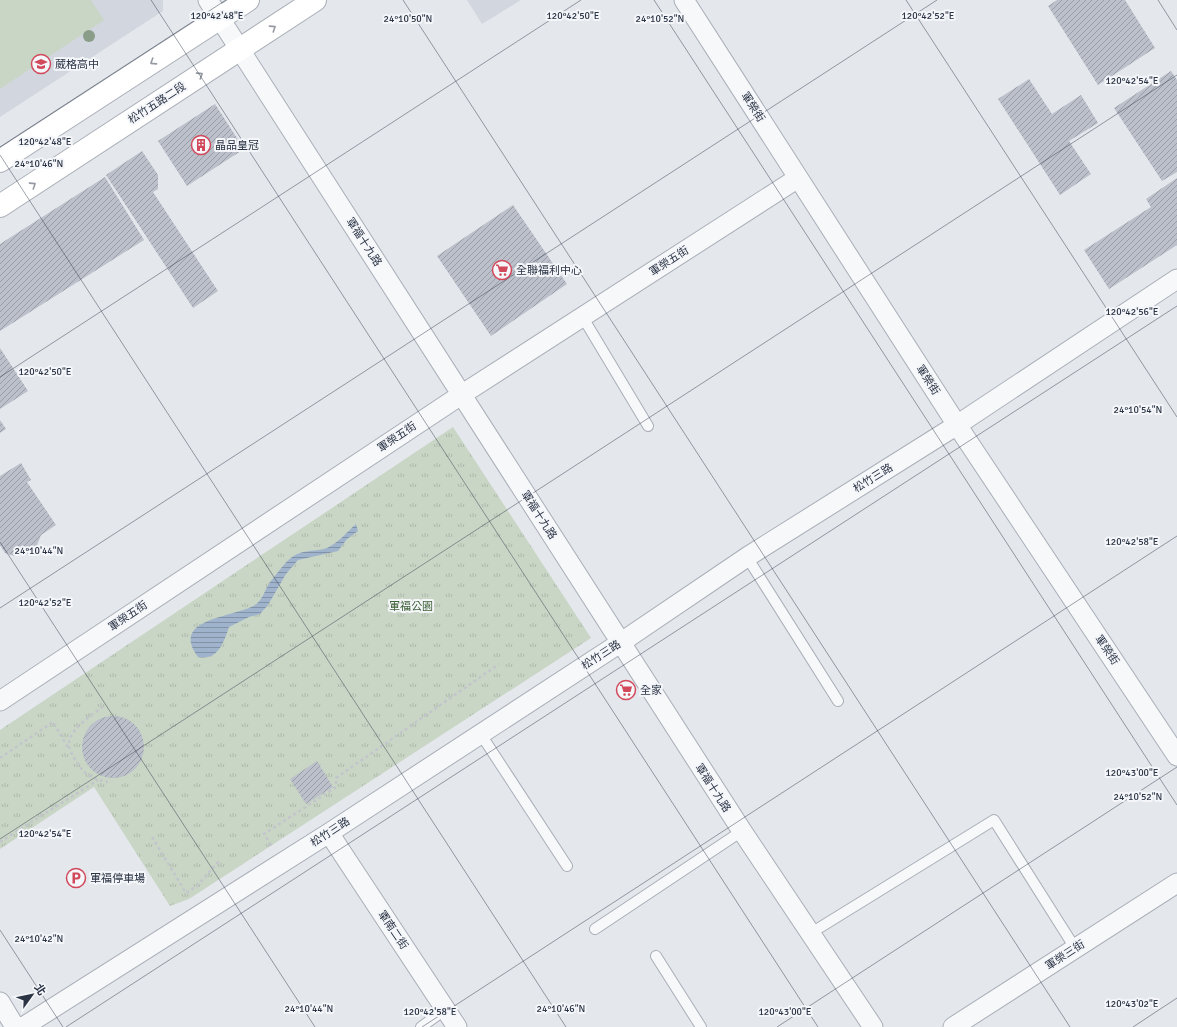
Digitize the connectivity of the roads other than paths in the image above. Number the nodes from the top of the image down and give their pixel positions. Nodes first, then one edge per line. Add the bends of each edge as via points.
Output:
1 (208, 0) edge
2 (248, 0) edge
3 (315, 0) edge
4 (684, 0) edge
5 (220, 18) junction
6 (240, 49) junction
7 (0, 161) edge
8 (798, 178) junction
9 (0, 206) edge
10 (1177, 279) edge
11 (582, 316) junction
12 (461, 395) junction
13 (957, 424) junction
14 (648, 426) dead end
15 (747, 557) junction
16 (620, 643) junction
17 (0, 701) edge
18 (838, 701) dead end
19 (480, 733) junction
20 (1177, 756) edge
21 (742, 831) junction
22 (329, 833) junction
23 (567, 866) dead end
24 (1177, 883) edge
25 (595, 929) dead end
26 (811, 933) junction
27 (1075, 948) junction
28 (656, 956) dead end
29 (446, 1010) junction
30 (23, 1027) edge
31 (421, 1027) edge
32 (457, 1027) edge
33 (701, 1027) edge
34 (873, 1027) edge
35 (953, 1027) edge

1 - 5 street, 軍福十九路
2 - 5 street
6 -> 3 street, 松竹五路二段
4 - 8 street, 軍榮街
5 - 6 street, 軍福十九路
5 -> 7 street
9 -> 6 street, 松竹五路二段
6 - 12 street, 軍福十九路
8 - 11 street, 軍榮五街
8 - 13 street, 軍榮街
10 - 13 street, 松竹三路
11 - 12 street, 軍榮五街
11 - 14 lane
12 - 16 street, 軍福十九路
12 - 17 street, 軍榮五街
13 - 15 street, 松竹三路
13 - 20 street, 軍榮街
15 - 16 street, 松竹三路
15 - 18 lane
16 - 19 street, 松竹三路
16 - 21 street, 軍福十九路
19 - 22 street, 松竹三路
19 - 23 lane
21 - 25 lane
21 - 26 street, 軍福十九路
22 - 29 street, 軍南二街
22 - 30 street, 松竹三路
24 - 27 street, 軍榮三街
26 - 27 lane via 994,820
26 - 34 street, 軍福十九路
27 - 35 street, 軍榮三街
28 - 33 lane
29 - 31 lane
29 - 32 street, 軍南二街

